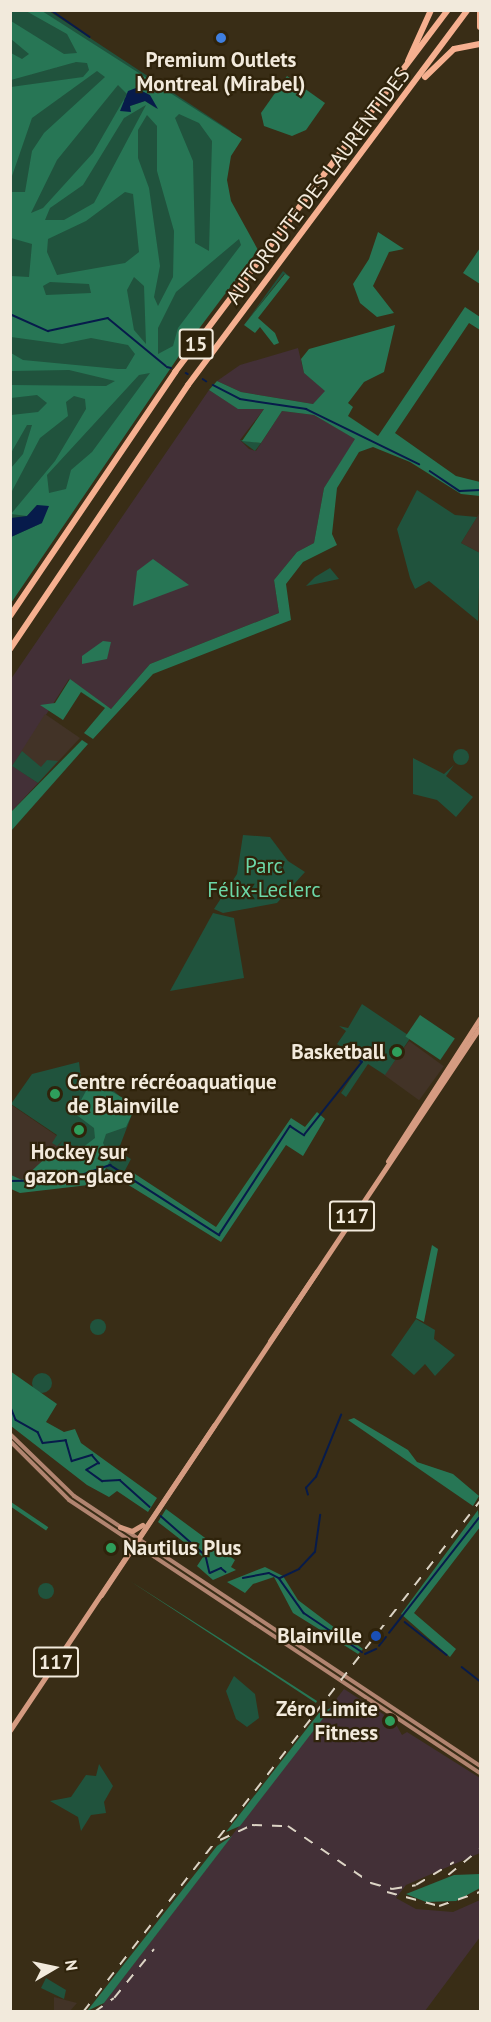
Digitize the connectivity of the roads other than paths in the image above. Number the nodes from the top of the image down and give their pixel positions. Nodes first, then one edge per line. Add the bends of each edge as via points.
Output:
1 (431, 10) edge
2 (448, 10) edge
3 (468, 10) edge
4 (480, 10) edge
5 (480, 27) edge
6 (480, 44) edge
7 (399, 78) junction
8 (412, 90) junction
9 (10, 616) edge
10 (10, 649) edge
11 (480, 1018) edge
12 (480, 1027) edge
13 (386, 1165) junction
14 (218, 1418) junction
15 (10, 1434) edge
16 (10, 1442) edge
17 (52, 1475) junction
18 (47, 1479) junction
19 (148, 1520) junction
20 (120, 1527) junction
21 (136, 1541) junction
22 (194, 1576) junction
23 (190, 1581) junction
24 (247, 1611) junction
25 (243, 1616) junction
26 (294, 1646) junction
27 (330, 1670) junction
28 (10, 1730) edge
29 (446, 1743) junction
30 (442, 1748) junction
31 (453, 1748) junction
32 (450, 1753) junction
33 (469, 1762) junction
34 (479, 1769) edge

1 - 7 highway
2 - 7 highway, AUTOROUTE DES LAURENTIDES / 15
3 - 8 highway, AUTOROUTE DES LAURENTIDES / 15
4 - 5 highway
6 - 8 highway via 454,49
7 - 9 highway, AUTOROUTE DES LAURENTIDES / 15 via 188,355
8 - 10 highway, AUTOROUTE DES LAURENTIDES / 15 via 188,385
11 - 13 main road, 117
12 - 13 main road, 117
13 - 14 main road, 117
14 - 19 main road, 117
14 - 21 main road, 117
15 - 17 main road
16 - 18 main road
17 - 18 main road
17 - 20 main road
18 - 21 main road
19 - 20 main road via 135,1530
19 - 21 main road, 117
20 - 21 main road
21 - 22 main road
21 - 23 main road
21 - 28 main road, 117
22 - 23 main road
22 - 24 main road
23 - 25 main road
24 - 25 main road
24 - 26 main road
25 - 26 main road
26 - 27 main road
27 - 29 main road
27 - 30 main road
29 - 30 main road
29 - 31 main road
30 - 32 main road
31 - 32 main road
31 - 33 main road
32 - 33 main road
33 - 34 main road

